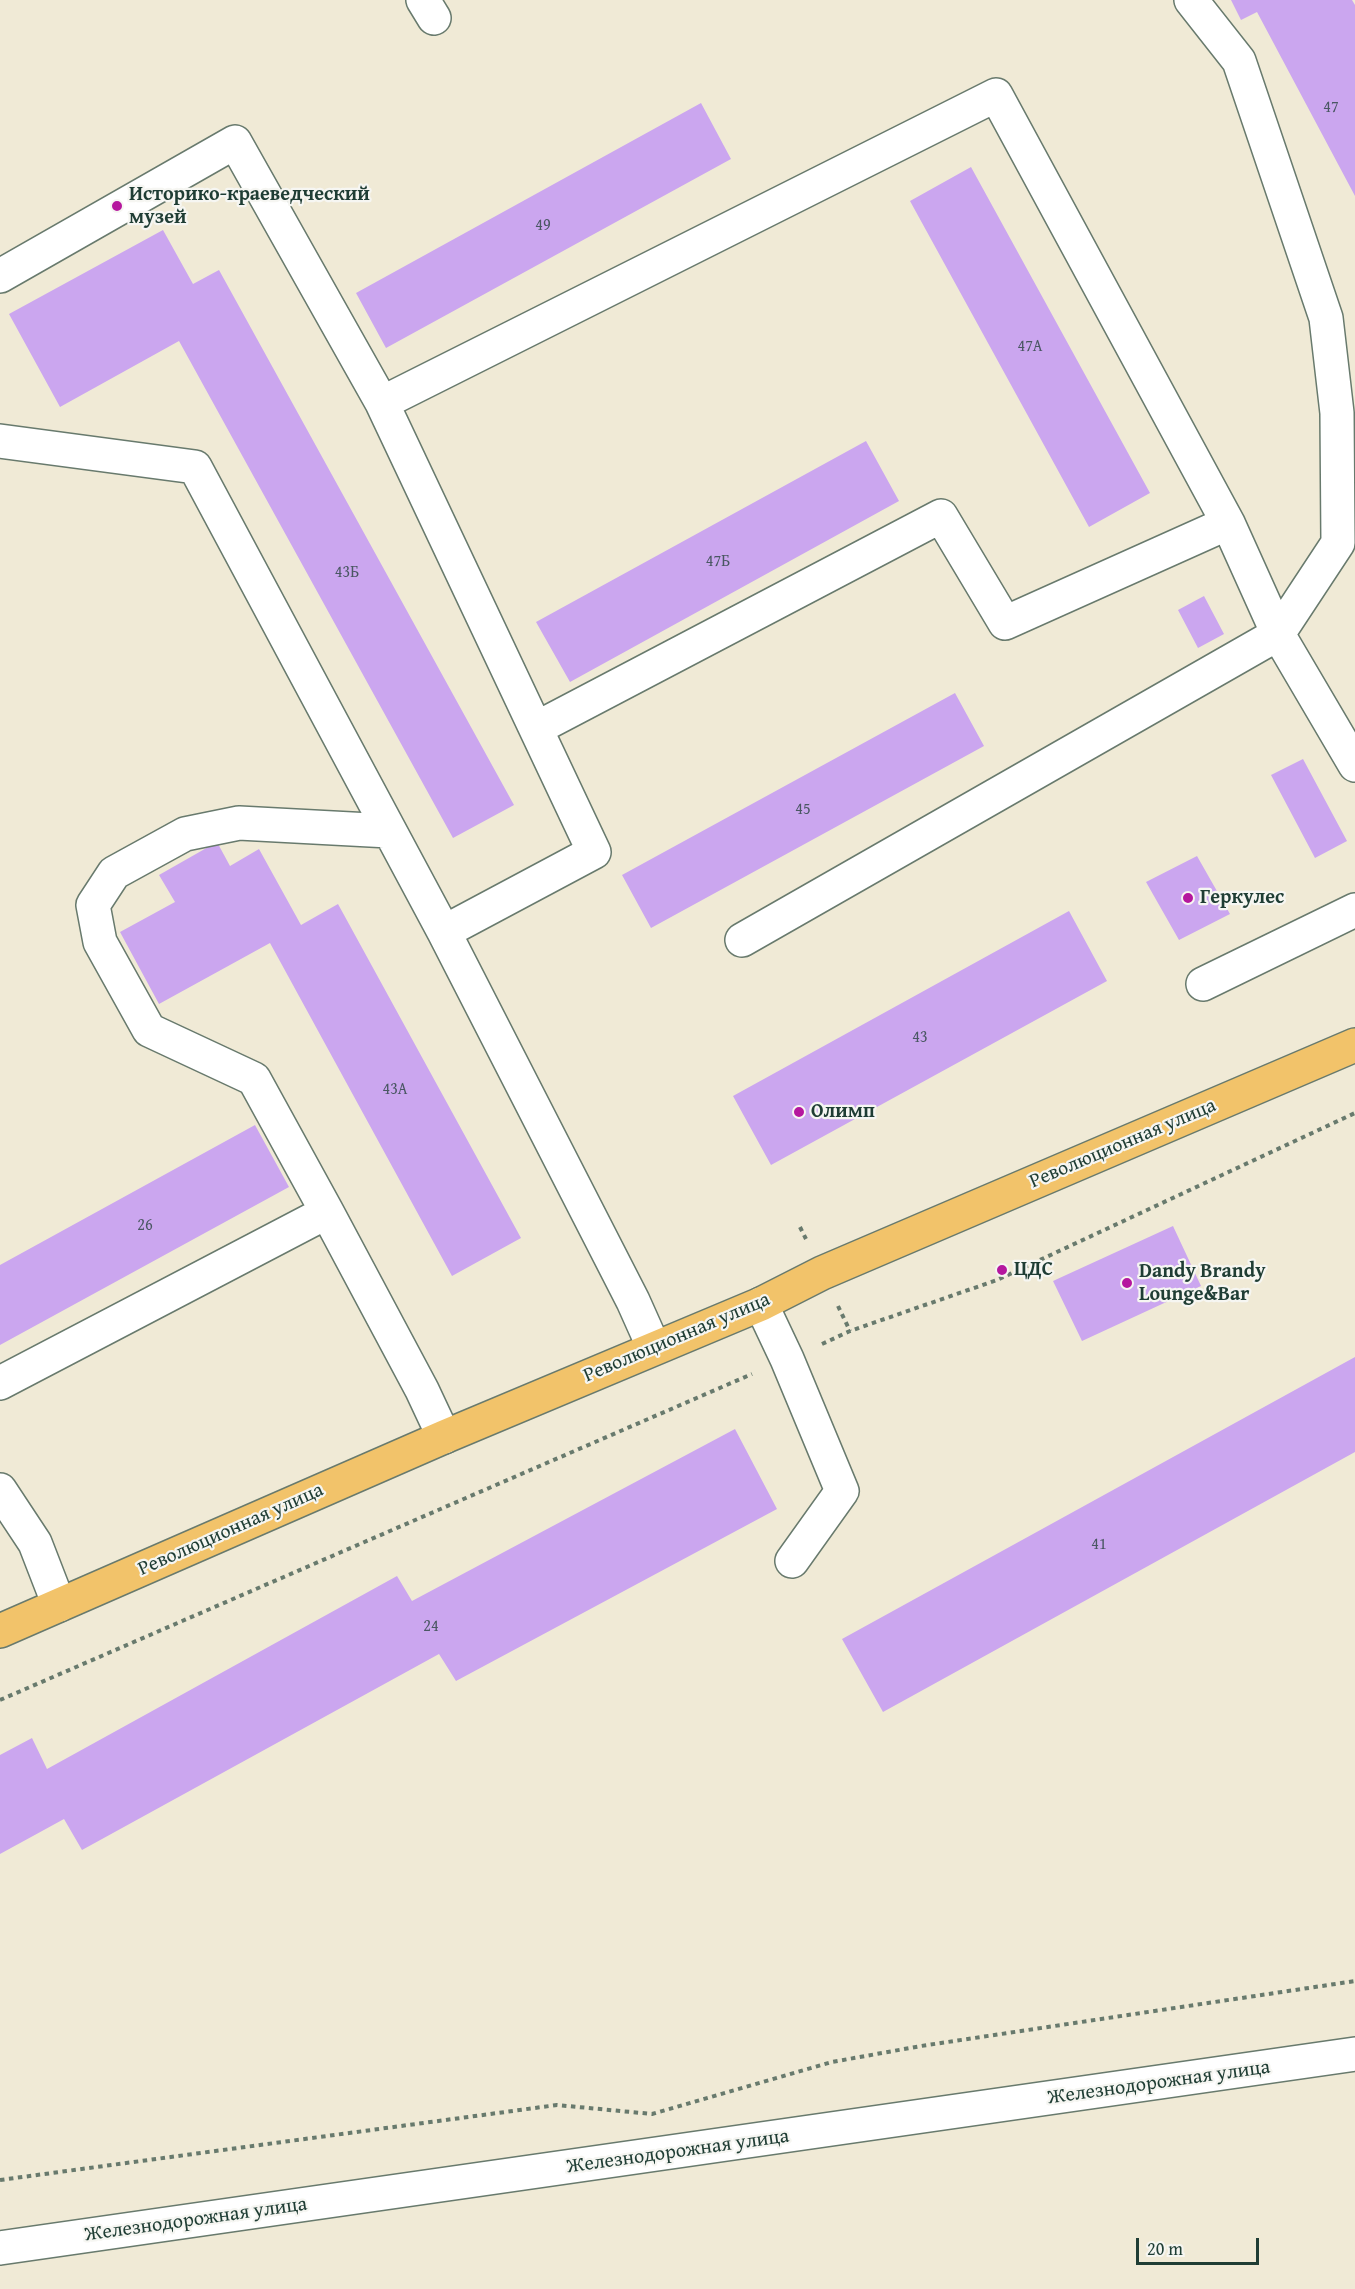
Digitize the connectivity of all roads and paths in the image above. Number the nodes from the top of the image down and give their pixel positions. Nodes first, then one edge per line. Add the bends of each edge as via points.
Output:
1 (1191, 0) edge
2 (0, 276) edge
3 (382, 403) junction
4 (0, 441) edge
5 (1228, 523) junction
6 (1278, 634) junction
7 (537, 728) junction
8 (1355, 765) edge
9 (389, 831) junction
10 (1355, 910) edge
11 (444, 932) junction
12 (742, 940) dead end
13 (1203, 984) dead end
14 (1355, 1045) edge
15 (1355, 1113) edge
16 (327, 1212) junction
17 (760, 1304) junction
18 (654, 1348) junction
19 (787, 1359) junction
20 (0, 1383) edge
21 (444, 1437) junction
22 (0, 1490) edge
23 (792, 1561) dead end
24 (59, 1605) junction
25 (0, 1630) edge
26 (0, 1700) edge
27 (1355, 1981) edge
28 (1355, 2054) edge
29 (0, 2180) edge
30 (0, 2248) edge

1 - 6 street via 1239,60 1326,318 1337,413 1338,543
2 - 3 street via 235,142
3 - 5 street via 996,95
3 - 7 street
4 - 9 street via 195,467
5 - 6 street
5 - 7 street via 1005,623 941,516
6 - 8 street
6 - 12 street
7 - 11 street via 594,852
9 - 11 street
9 - 16 street via 240,823 184,834 114,873 93,905 100,942 149,1030 254,1079
10 - 13 street
11 - 18 street
14 - 17 main road, Революционная улица via 822,1273
15 - 19 path via 997,1280 850,1331
16 - 20 street
16 - 21 street
17 - 18 main road, Революционная улица
17 - 19 street
18 - 21 main road, Революционная улица
19 - 23 street via 842,1491
19 - 26 path
21 - 24 main road, Революционная улица
22 - 24 street via 35,1543
24 - 25 main road, Революционная улица
27 - 29 path via 832,2062 652,2114 557,2105
28 - 30 street, Железнодорожная улица

